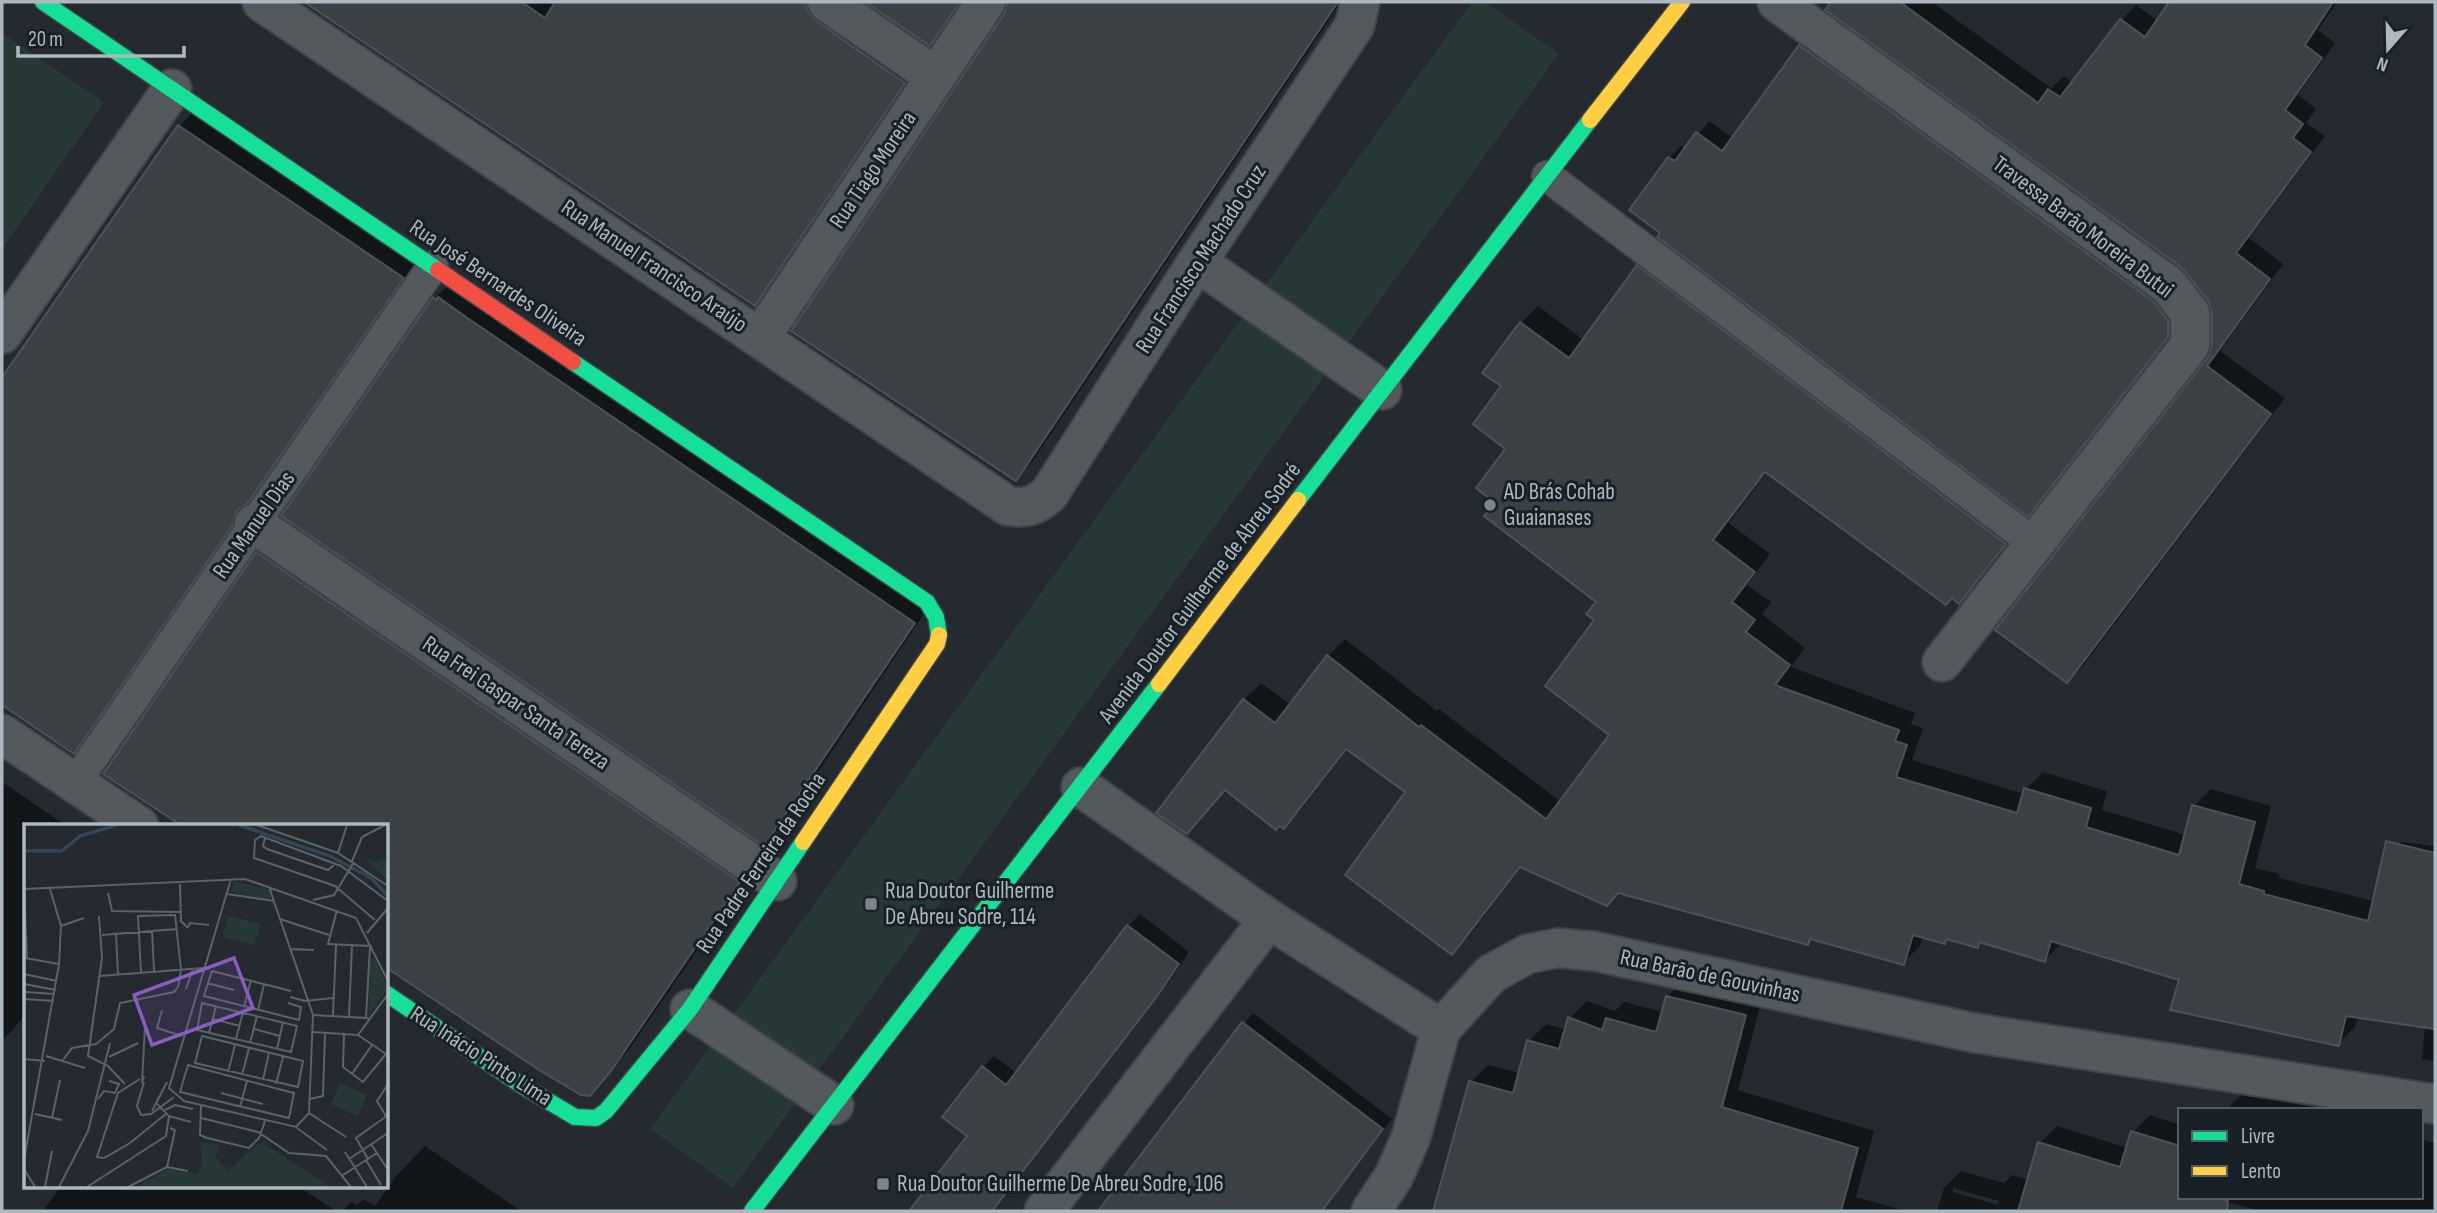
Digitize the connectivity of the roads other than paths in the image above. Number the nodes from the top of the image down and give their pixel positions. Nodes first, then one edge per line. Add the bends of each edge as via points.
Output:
1 (43, 2) edge
2 (261, 2) edge
3 (827, 2) edge
4 (986, 2) edge
5 (1682, 2) edge
6 (1777, 2) edge
7 (1357, 13) edge
8 (936, 77) junction
9 (172, 89) junction
10 (1547, 176) junction
11 (1197, 262) junction
12 (433, 266) junction
13 (2, 334) edge
14 (760, 338) junction
15 (1382, 390) junction
16 (1049, 494) joint
17 (254, 524) junction
18 (2034, 543) junction
19 (927, 602) joint
20 (1942, 662) dead end
21 (2, 734) edge
22 (75, 783) junction
23 (1081, 787) junction
24 (136, 824) edge
25 (777, 881) junction
26 (1269, 919) junction
27 (388, 995) edge
28 (690, 1009) junction
29 (1441, 1030) junction
30 (2435, 1104) edge
31 (834, 1105) junction
32 (575, 1117) joint
33 (752, 1211) edge
34 (1044, 1211) edge
35 (1371, 1211) edge

1 - 9 street, Rua José Bernardes Oliveira
2 - 14 street, Rua Manuel Francisco Araújo
3 - 8 street
4 - 8 street, Rua Tiago Moreira
5 - 10 street, Avenida Doutor Guilherme de Abreu Sodré
6 - 18 street, Travessa Barão Moreira Butui via 2168,285 2190,313 2190,345
7 - 11 street, Rua Francisco Machado Cruz
8 - 14 street, Rua Tiago Moreira
9 - 12 street, Rua José Bernardes Oliveira
9 - 13 street
10 - 15 street, Avenida Doutor Guilherme de Abreu Sodré
10 - 18 lane
11 - 15 street
11 - 16 street, Rua Francisco Machado Cruz
12 - 17 lane, Rua Manuel Dias
12 - 19 street, Rua José Bernardes Oliveira
14 - 16 street, Rua Manuel Francisco Araújo via 1008,506 1035,506
15 - 23 street, Avenida Doutor Guilherme de Abreu Sodré
17 - 22 lane, Rua Manuel Dias
17 - 25 street, Rua Frei Gaspar Santa Tereza
18 - 20 street, Travessa Barão Moreira Butui
19 - 25 street, Rua Padre Ferreira da Rocha via 938,618 937,644
21 - 22 street
22 - 24 street
23 - 26 street
23 - 31 street, Avenida Doutor Guilherme de Abreu Sodré
25 - 28 street, Rua Padre Ferreira da Rocha
26 - 29 street
26 - 34 street
27 - 32 street, Rua Inácio Pinto Lima
28 - 31 street
28 - 32 street, Rua Padre Ferreira da Rocha via 606,1111 596,1118
29 - 30 street, Rua Barão de Gouvinhas via 1491,974 1527,954 1558,948 1593,951 1975,1033
29 - 35 street via 1411,1137 1394,1176
31 - 33 street, Avenida Doutor Guilherme de Abreu Sodré

